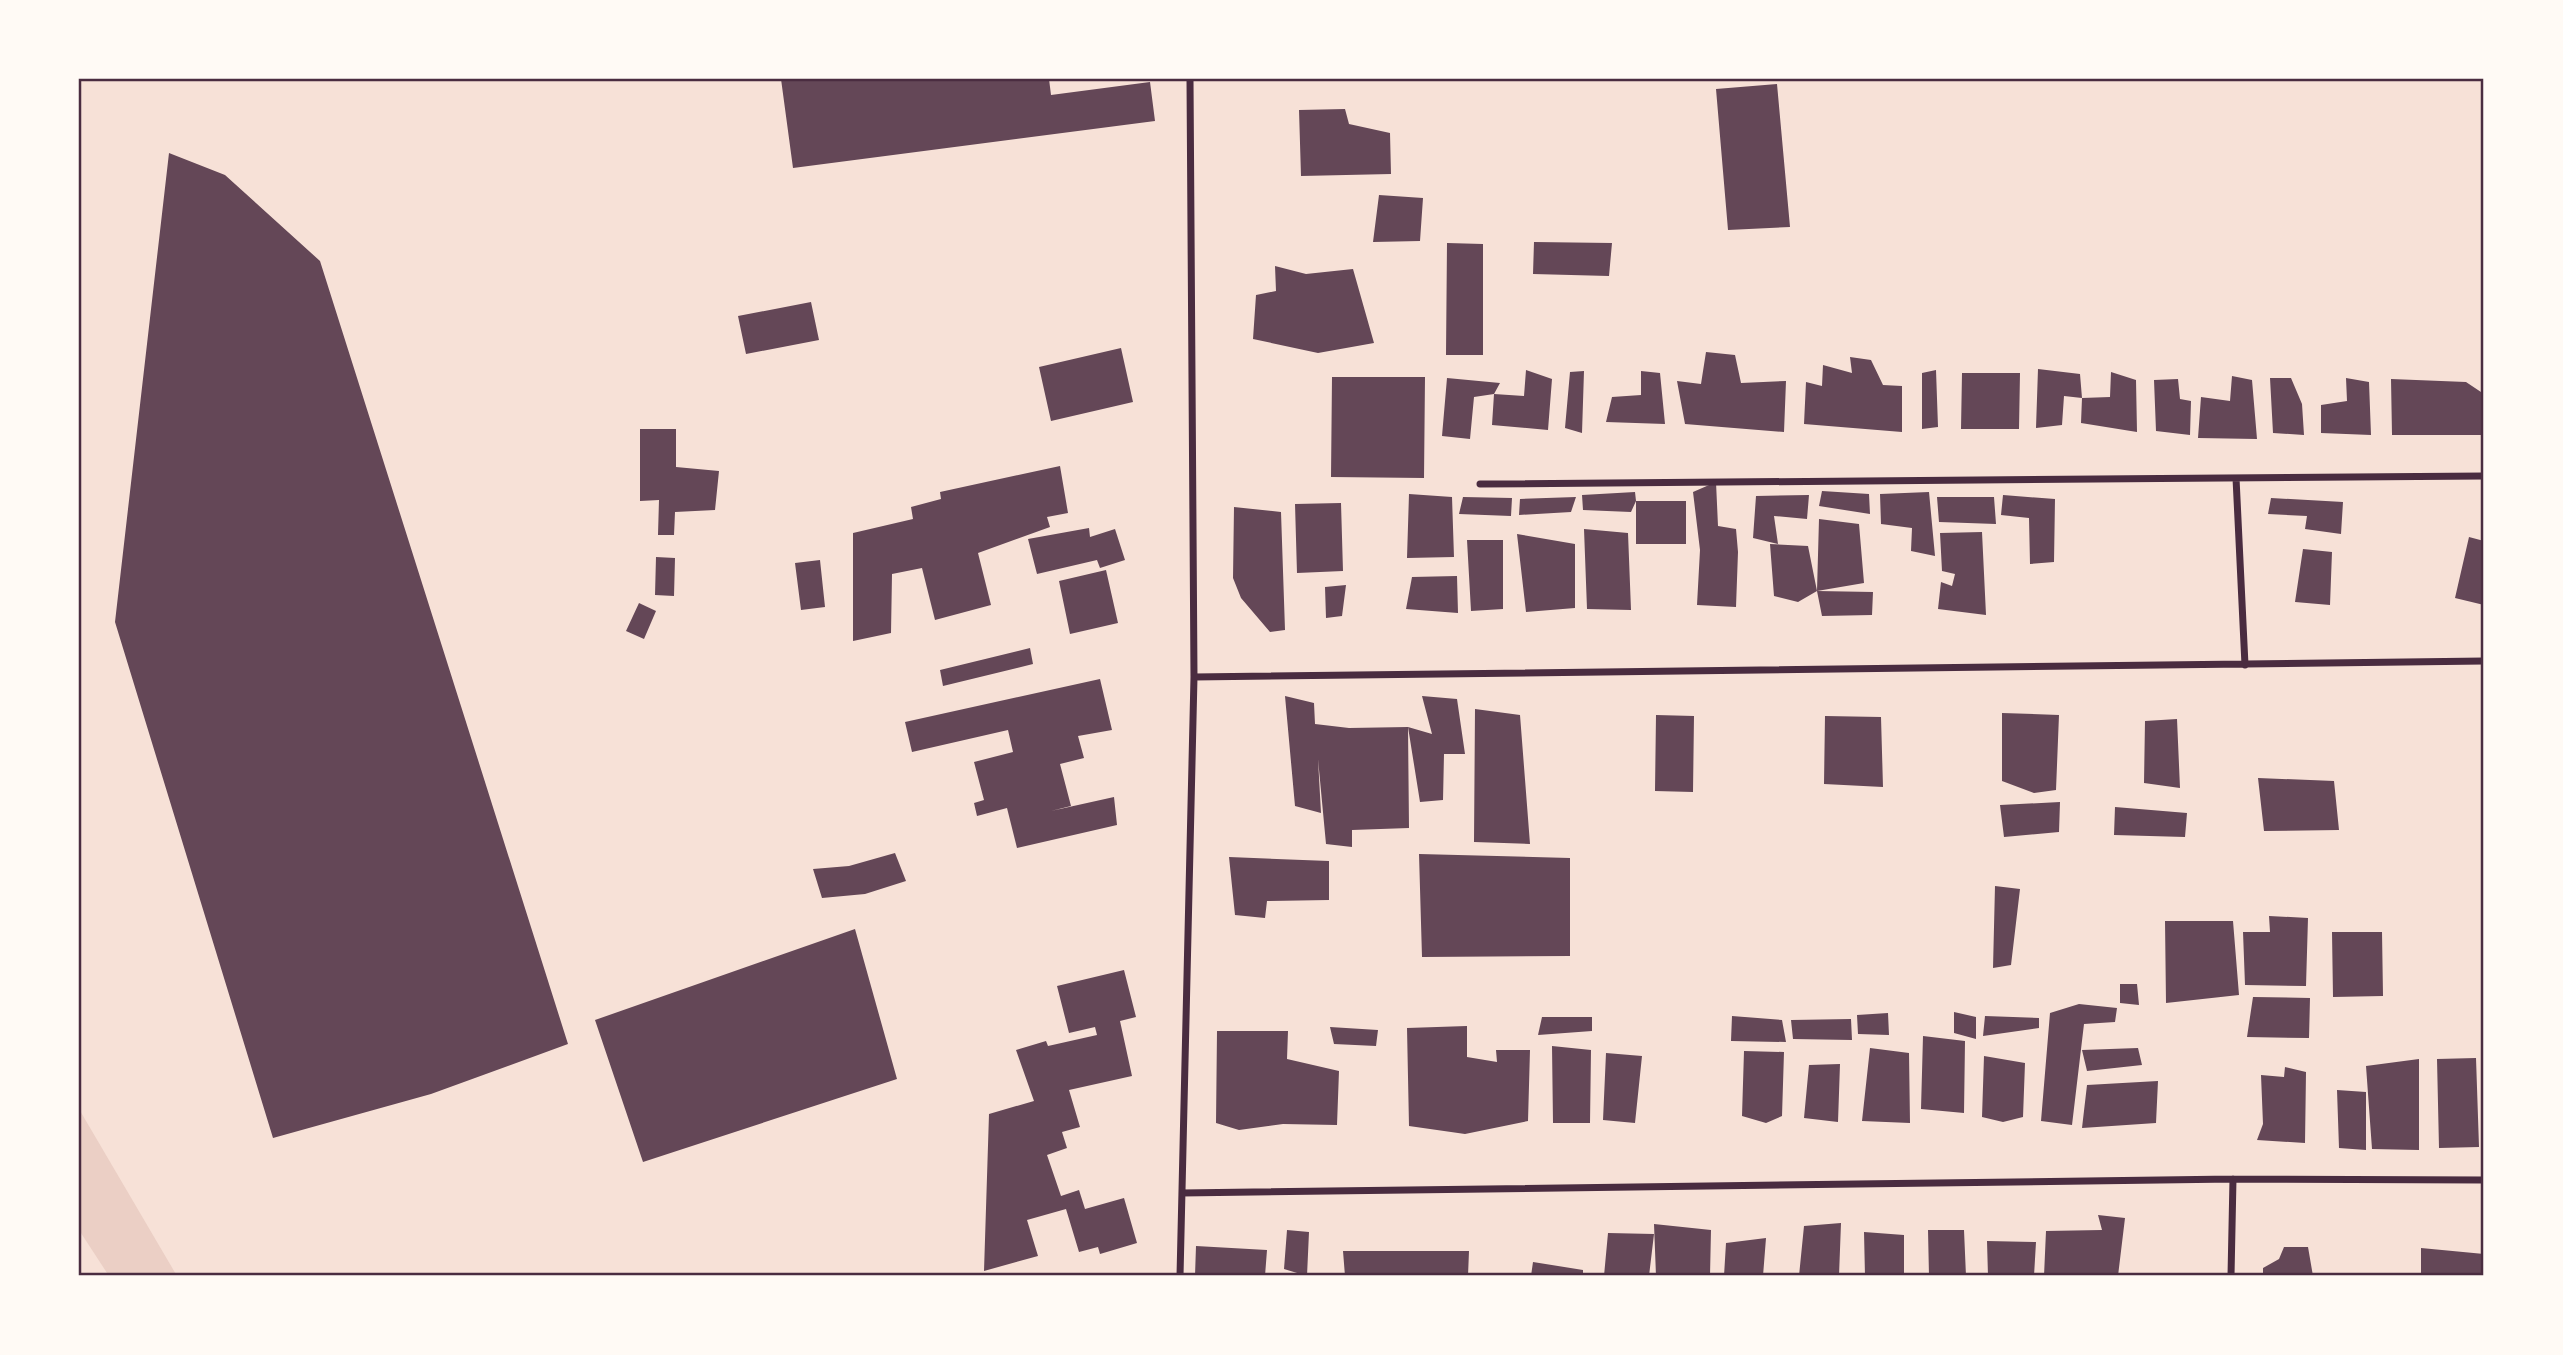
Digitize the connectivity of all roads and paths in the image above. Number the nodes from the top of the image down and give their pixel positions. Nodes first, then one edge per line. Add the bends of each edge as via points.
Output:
1 (1190, 79) edge
2 (2484, 476) edge
3 (2236, 478) junction
4 (1480, 484) dead end
5 (2484, 661) edge
6 (2245, 665) junction
7 (1194, 677) junction
8 (2233, 1179) junction
9 (2484, 1180) edge
10 (1182, 1193) junction
11 (1180, 1276) edge
12 (2231, 1276) edge

1 - 7 street
2 - 3 street
3 - 4 street
3 - 6 street
5 - 6 street
6 - 7 street
7 - 10 street
8 - 9 street
8 - 10 street
8 - 12 street
10 - 11 street

